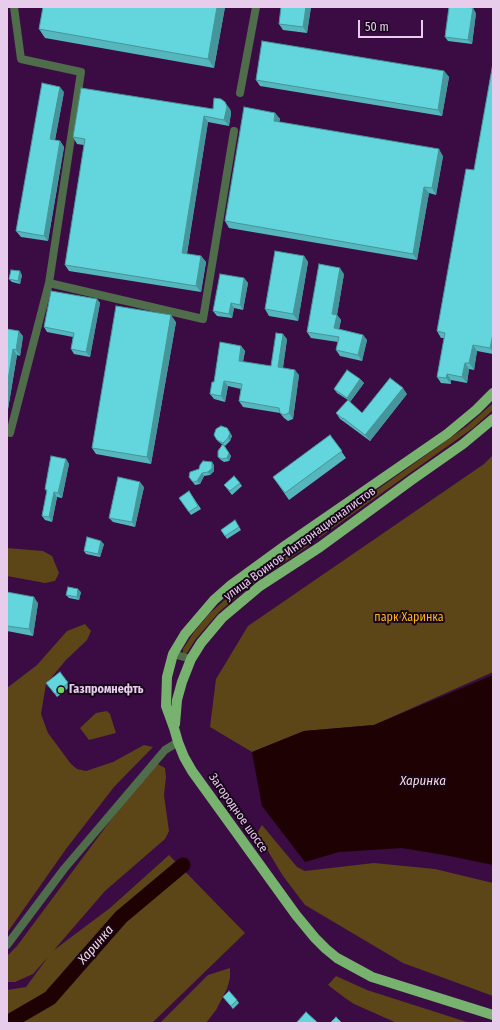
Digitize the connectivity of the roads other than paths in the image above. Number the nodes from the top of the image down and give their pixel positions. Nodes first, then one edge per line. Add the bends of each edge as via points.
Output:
1 (14, 7) edge
2 (256, 7) edge
3 (240, 93) dead end
4 (234, 131) dead end
5 (48, 283) junction
6 (493, 393) edge
7 (493, 419) edge
8 (10, 433) dead end
9 (286, 546) joint
10 (173, 654) junction
11 (191, 659) junction
12 (174, 728) junction
13 (178, 742) junction
14 (7, 944) edge
15 (489, 1013) edge

1 - 5 street via 21,59 81,72
2 - 3 street
4 - 5 street via 202,319
5 - 8 street
6 - 9 main road, улица Воинов-Интернационалистов via 447,434
7 - 11 main road, улица Воинов-Интернационалистов via 463,444 240,602 222,618
9 - 10 main road, Загородное шоссе via 214,600 187,631
10 - 11 street
10 - 12 main road, Загородное шоссе via 167,677 166,706
11 - 12 main road, улица Воинов-Интернационалистов via 176,700
12 - 13 main road, Загородное шоссе
13 - 14 street via 165,750 64,869
13 - 15 main road, Загородное шоссе via 192,771 253,857 296,915 326,949 372,977

